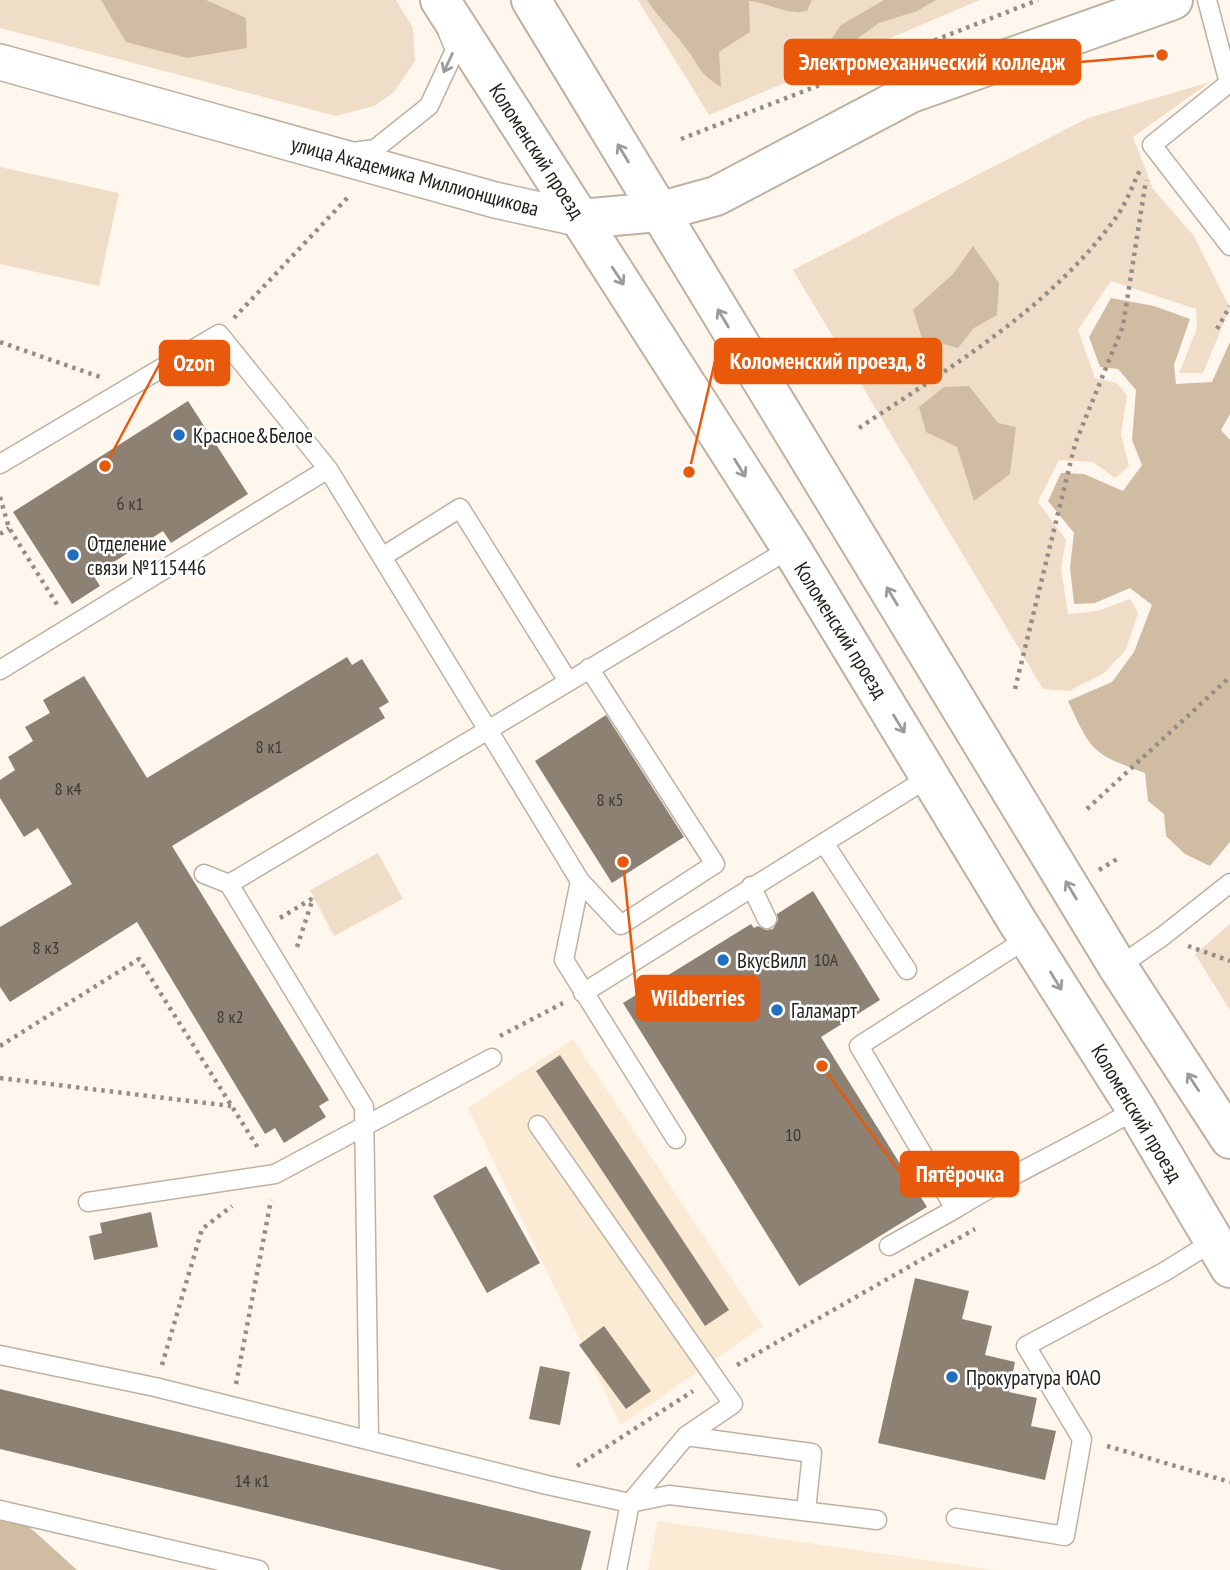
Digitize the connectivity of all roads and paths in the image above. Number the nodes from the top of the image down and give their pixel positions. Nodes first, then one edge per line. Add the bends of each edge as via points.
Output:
1 (438, 0) edge
2 (531, 0) edge
3 (1038, 0) edge
4 (1173, 0) edge
5 (1207, 0) edge
6 (0, 62) edge
7 (681, 139) dead end
8 (1152, 145) junction
9 (336, 155) junction
10 (351, 194) dead end
11 (658, 212) junction
12 (582, 219) junction
13 (1230, 246) edge
14 (1230, 306) edge
15 (1217, 329) dead end
16 (219, 334) junction
17 (0, 342) edge
18 (127, 387) junction
19 (859, 428) dead end
20 (0, 464) edge
21 (328, 469) junction
22 (0, 496) edge
23 (9, 528) junction
24 (0, 534) edge
25 (791, 548) junction
26 (382, 557) junction
27 (71, 627) junction
28 (589, 668) junction
29 (0, 670) edge
30 (1230, 677) edge
31 (568, 681) junction
32 (1015, 689) dead end
33 (488, 730) junction
34 (931, 776) junction
35 (1087, 809) dead end
36 (824, 843) junction
37 (204, 874) dead end
38 (580, 880) junction
39 (1230, 883) edge
40 (229, 884) junction
41 (751, 886) junction
42 (767, 919) dead end
43 (258, 932) junction
44 (1163, 936) junction
45 (1028, 938) junction
46 (1230, 961) edge
47 (1118, 967) junction
48 (906, 970) dead end
49 (287, 979) junction
50 (583, 993) junction
51 (0, 1046) edge
52 (492, 1058) dead end
53 (0, 1079) edge
54 (232, 1106) junction
55 (1136, 1109) junction
56 (538, 1125) dead end
57 (365, 1129) junction
58 (676, 1139) dead end
59 (1230, 1139) edge
60 (275, 1174) junction
61 (88, 1202) dead end
62 (233, 1206) dead end
63 (955, 1209) junction
64 (973, 1231) dead end
65 (889, 1246) dead end
66 (1225, 1247) edge
67 (0, 1355) edge
68 (713, 1378) junction
69 (155, 1387) junction
70 (231, 1406) junction
71 (686, 1436) junction
72 (369, 1439) junction
73 (1134, 1454) dead end
74 (1230, 1482) edge
75 (547, 1485) junction
76 (630, 1503) junction
77 (0, 1510) edge
78 (806, 1511) junction
79 (956, 1518) dead end
80 (877, 1520) dead end
81 (258, 1570) edge
82 (617, 1570) edge

1 -> 9 lane via 454,50 429,106 375,149
1 - 12 main road, Коломенский проезд
11 -> 2 main road
3 - 7 path
4 - 11 main road, улица Академика Миллионщикова via 911,93 716,196
5 - 8 lane via 1229,83
6 - 9 street, улица Академика Миллионщикова
8 - 13 lane
8 - 19 path via 1119,214 1077,265 997,336
8 - 32 path via 1123,326 1075,444
9 - 12 street, улица Академика Миллионщикова via 495,200
10 - 16 path
11 - 12 main road, улица Академика Миллионщикова
47 -> 11 main road
12 -> 25 main road, Коломенский проезд
14 - 15 path
16 - 18 lane
16 - 21 lane
17 - 18 path
18 - 20 lane
21 - 26 lane
21 - 27 lane
22 - 23 path
23 - 24 path
23 - 27 path
25 - 28 lane
25 -> 34 main road, Коломенский проезд
26 - 31 lane via 460,508
26 - 33 lane
27 - 29 lane
28 - 31 lane
28 - 38 lane via 715,864 621,925
30 - 35 path
31 - 33 lane
33 - 38 lane
33 - 40 lane
34 - 36 lane
34 - 45 main road, Коломенский проезд
36 - 41 lane
36 - 48 lane
37 - 40 lane
38 - 50 lane via 564,960
39 - 44 lane
40 - 43 lane
41 - 42 lane
41 - 50 lane
43 - 49 lane
43 - 49 path via 313,898
44 - 46 path
44 - 47 lane
45 -> 55 main road, Коломенский проезд
45 - 63 lane via 859,1046
59 -> 47 main road
49 - 57 lane via 364,1107
50 - 58 lane
51 - 54 path via 139,959
52 - 57 lane
53 - 54 path
54 - 60 path
55 - 63 lane
55 - 66 main road, Коломенский проезд
56 - 68 lane
57 - 60 lane
57 - 72 lane
60 - 61 lane
60 - 70 path
62 - 69 path via 202,1229
63 - 65 lane
64 - 68 path
66 - 79 lane via 1164,1272 1026,1346 1082,1439 1065,1536
67 - 69 lane
68 - 71 lane via 733,1404
68 - 75 path
69 - 70 lane
70 - 72 lane
71 - 76 lane
71 - 78 lane via 812,1453
72 - 75 lane
73 - 74 path
75 - 76 lane
76 - 78 lane via 669,1495
76 - 82 lane
77 - 81 lane
78 - 80 lane

